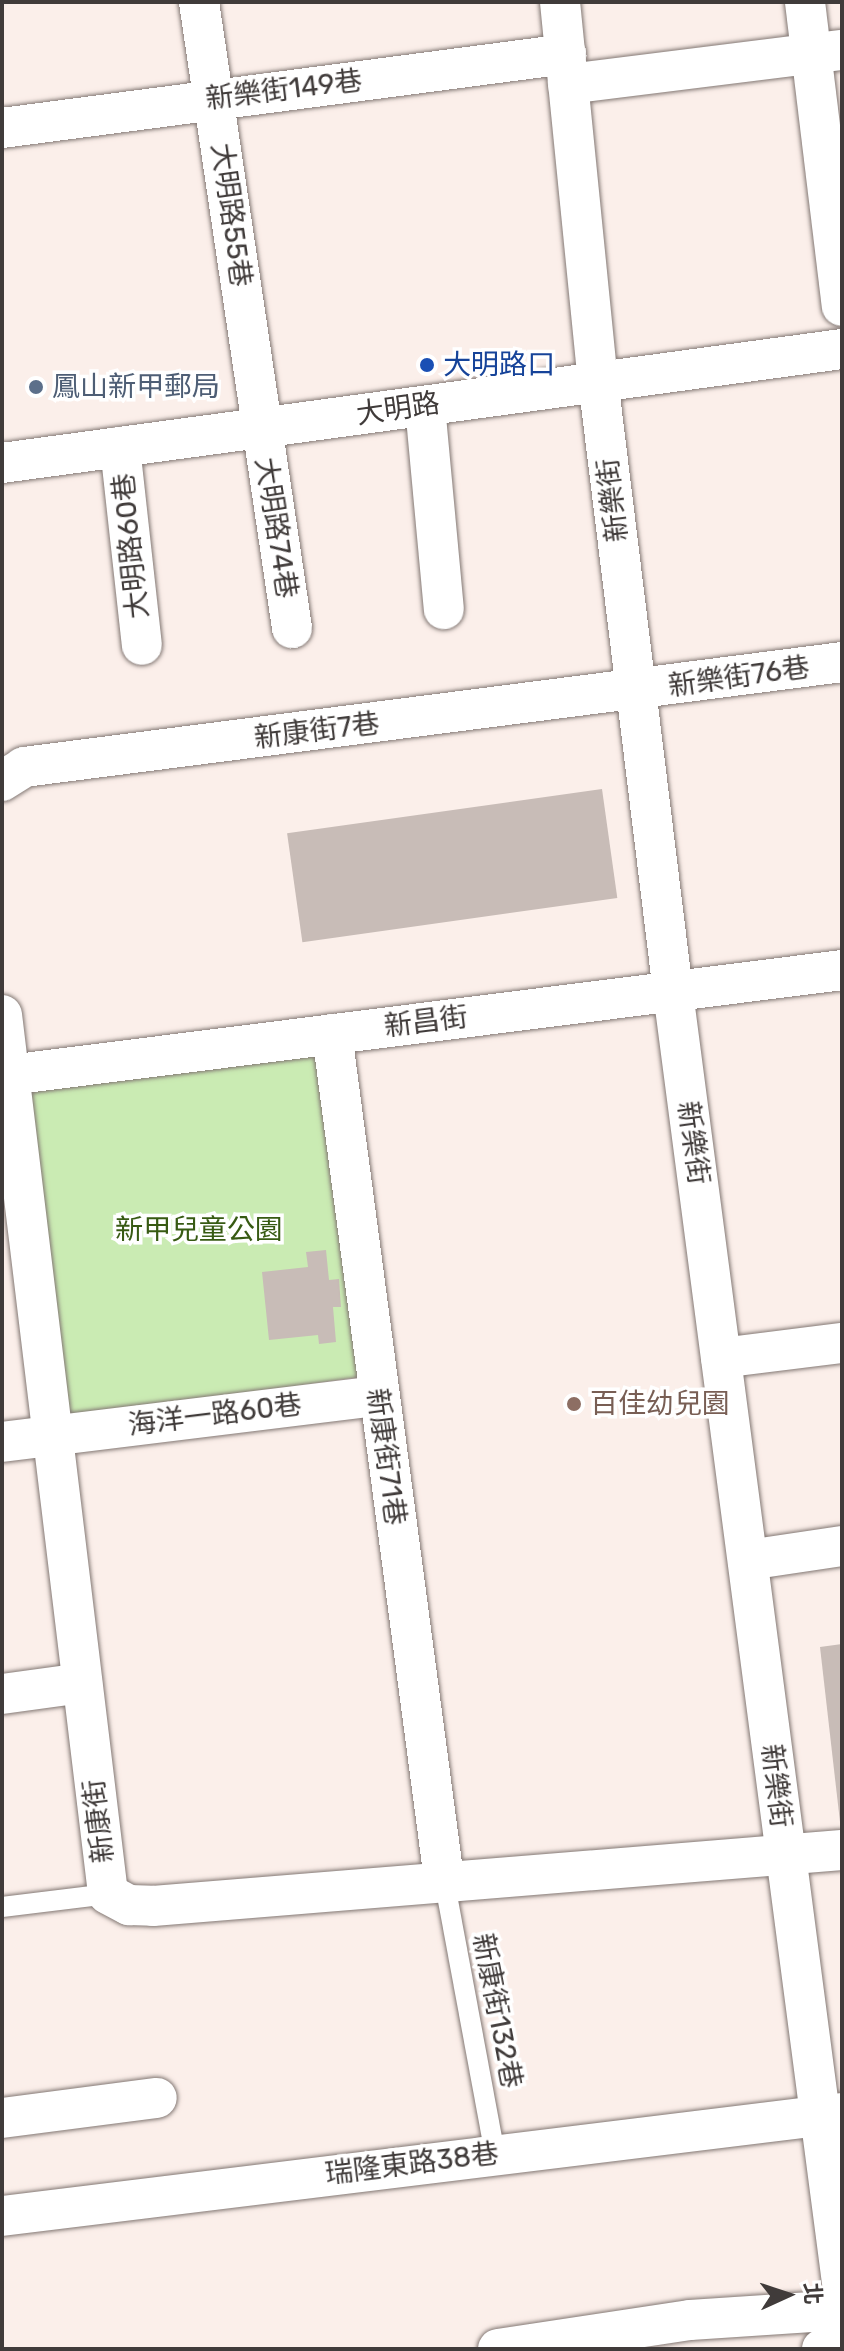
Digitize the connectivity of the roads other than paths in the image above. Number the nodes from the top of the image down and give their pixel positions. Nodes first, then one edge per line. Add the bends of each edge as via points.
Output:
1 (199, 2) edge
2 (560, 2) edge
3 (805, 2) edge
4 (827, 52) edge
5 (567, 69) junction
6 (214, 99) junction
7 (2, 128) edge
8 (842, 306) edge
9 (842, 349) edge
10 (598, 380) junction
11 (425, 406) junction
12 (260, 428) junction
13 (120, 447) junction
14 (2, 463) edge
15 (444, 609) dead end
16 (292, 628) dead end
17 (142, 645) dead end
18 (842, 662) edge
19 (635, 691) junction
20 (2, 781) edge
21 (842, 970) edge
22 (673, 992) junction
23 (2, 1015) edge
24 (332, 1034) junction
25 (9, 1075) junction
26 (842, 1343) edge
27 (721, 1358) junction
28 (377, 1396) junction
29 (52, 1435) junction
30 (2, 1442) edge
31 (842, 1546) edge
32 (748, 1560) junction
33 (82, 1683) junction
34 (2, 1694) edge
35 (842, 1850) edge
36 (784, 1855) junction
37 (444, 1879) junction
38 (108, 1894) junction
39 (2, 1907) edge
40 (157, 2098) dead end
41 (832, 2114) edge
42 (2, 2118) edge
43 (495, 2153) junction
44 (2, 2216) edge
45 (842, 2282) edge
46 (842, 2310) edge
47 (842, 2348) edge
48 (498, 2349) edge
49 (822, 2349) edge

1 - 6 street, 大明路55巷
2 - 5 street, 新樂街
3 - 4 street
4 - 5 street, 新樂街149巷
4 - 8 street
5 - 6 street, 新樂街149巷
5 - 10 street, 新樂街
6 - 7 street, 新樂街149巷
6 - 12 street, 大明路55巷
9 - 10 street, 大明路
10 - 11 street, 大明路
10 - 19 street, 新樂街
11 - 12 street, 大明路
11 - 15 street
12 - 13 street, 大明路
12 - 16 street, 大明路74巷
13 - 14 street, 大明路
13 - 17 street, 大明路60巷
18 - 19 street, 新樂街76巷
19 - 20 street, 新康街7巷 via 24,767
19 - 22 street, 新樂街
21 - 22 street, 新昌街
22 - 24 street, 新昌街
22 - 27 street, 新樂街
23 - 25 street, 新康街
24 - 25 street, 新昌街
24 - 28 street, 新康街71巷
25 - 29 street, 新康街
26 - 27 street
27 - 32 street, 新樂街
28 - 29 street, 海洋一路60巷
28 - 37 street, 新康街71巷
29 - 30 street, 海洋一路60巷
29 - 33 street, 新康街
31 - 32 street
32 - 36 street, 新樂街
33 - 34 street
33 - 38 street, 新康街
35 - 36 street, 新康街
36 - 37 street, 新康街
36 - 41 street, 新樂街
37 - 38 street, 新康街 via 153,1906 129,1905
37 - 43 lane, 新康街132巷
38 - 39 lane
40 - 42 street
41 - 43 street, 瑞隆東路38巷
41 - 45 street, 新樂街
43 - 44 street, 瑞隆東路38巷
46 - 48 street via 690,2320
47 - 49 street

